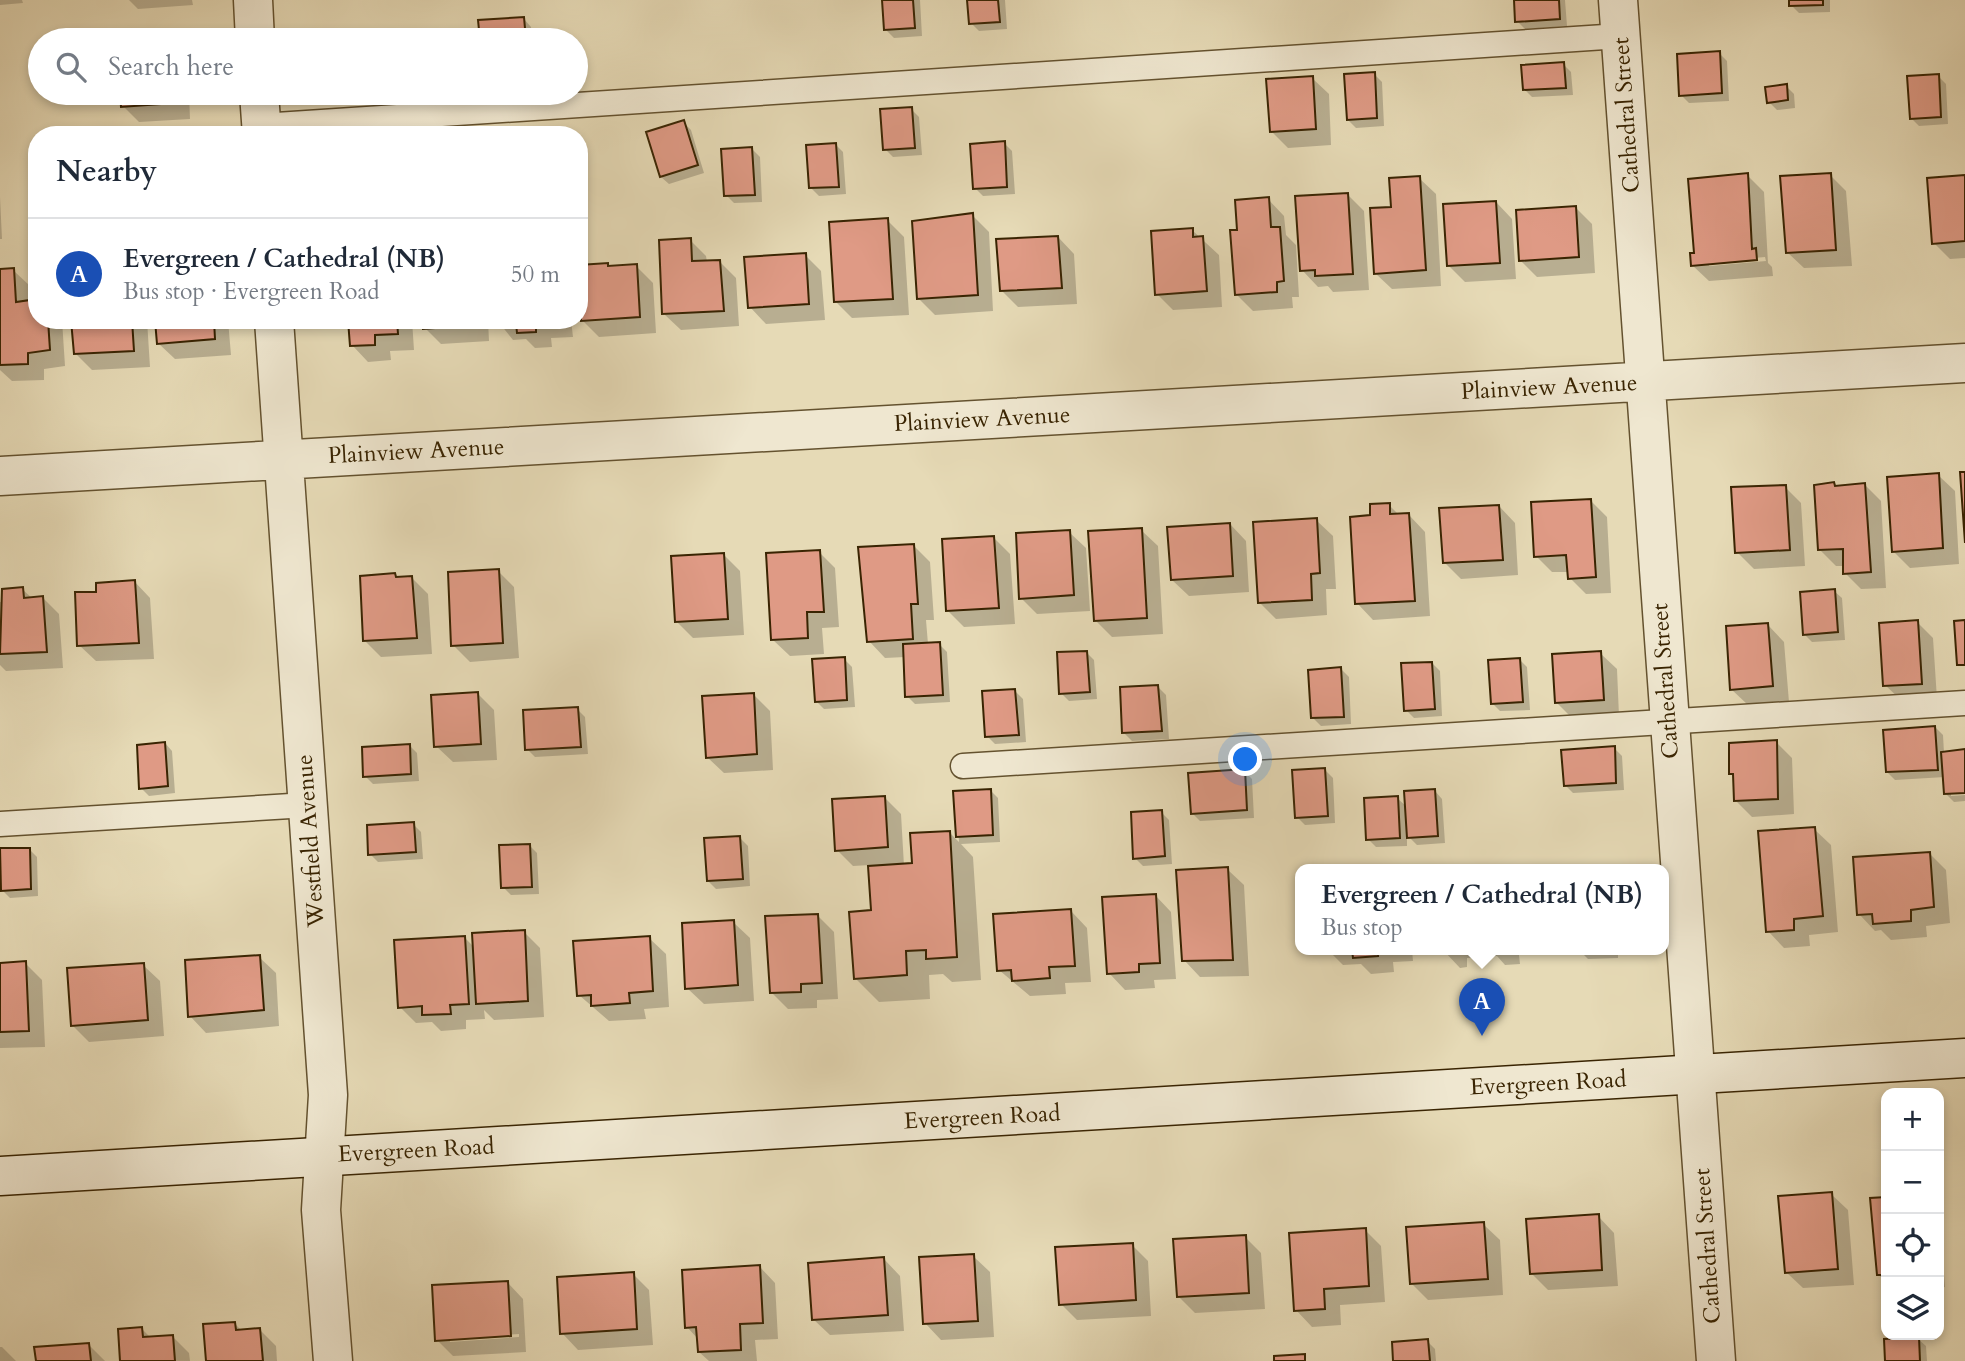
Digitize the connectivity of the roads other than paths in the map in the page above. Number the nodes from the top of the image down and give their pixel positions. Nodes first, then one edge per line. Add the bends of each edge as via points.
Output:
1 (253, 0) edge
2 (1619, 18) edge
3 (254, 28) edge
4 (588, 94) edge
5 (437, 105) edge
6 (260, 118) edge
7 (275, 329) edge
8 (1965, 363) edge
9 (1644, 382) junction
10 (283, 458) junction
11 (0, 476) edge
12 (1965, 703) edge
13 (1668, 721) junction
14 (964, 766) dead end
15 (307, 805) junction
16 (0, 824) edge
17 (1965, 1058) edge
18 (1694, 1075) junction
19 (325, 1156) junction
20 (0, 1176) edge
21 (333, 1361) edge
22 (1716, 1361) edge

1 - 3 street
2 - 4 lane
2 - 9 street, Cathedral Street
5 - 6 lane
7 - 10 street, Westfield Avenue
8 - 9 street, Plainview Avenue
9 - 10 street, Plainview Avenue
9 - 13 street, Cathedral Street
10 - 11 street, Plainview Avenue
10 - 15 street, Westfield Avenue
12 - 13 lane
13 - 14 lane
13 - 18 street, Cathedral Street
15 - 16 lane
15 - 19 street, Westfield Avenue via 328,1094
17 - 18 street, Evergreen Road
18 - 19 street, Evergreen Road
18 - 22 street, Cathedral Street
19 - 20 street, Evergreen Road
19 - 21 street, Westfield Avenue via 321,1210

